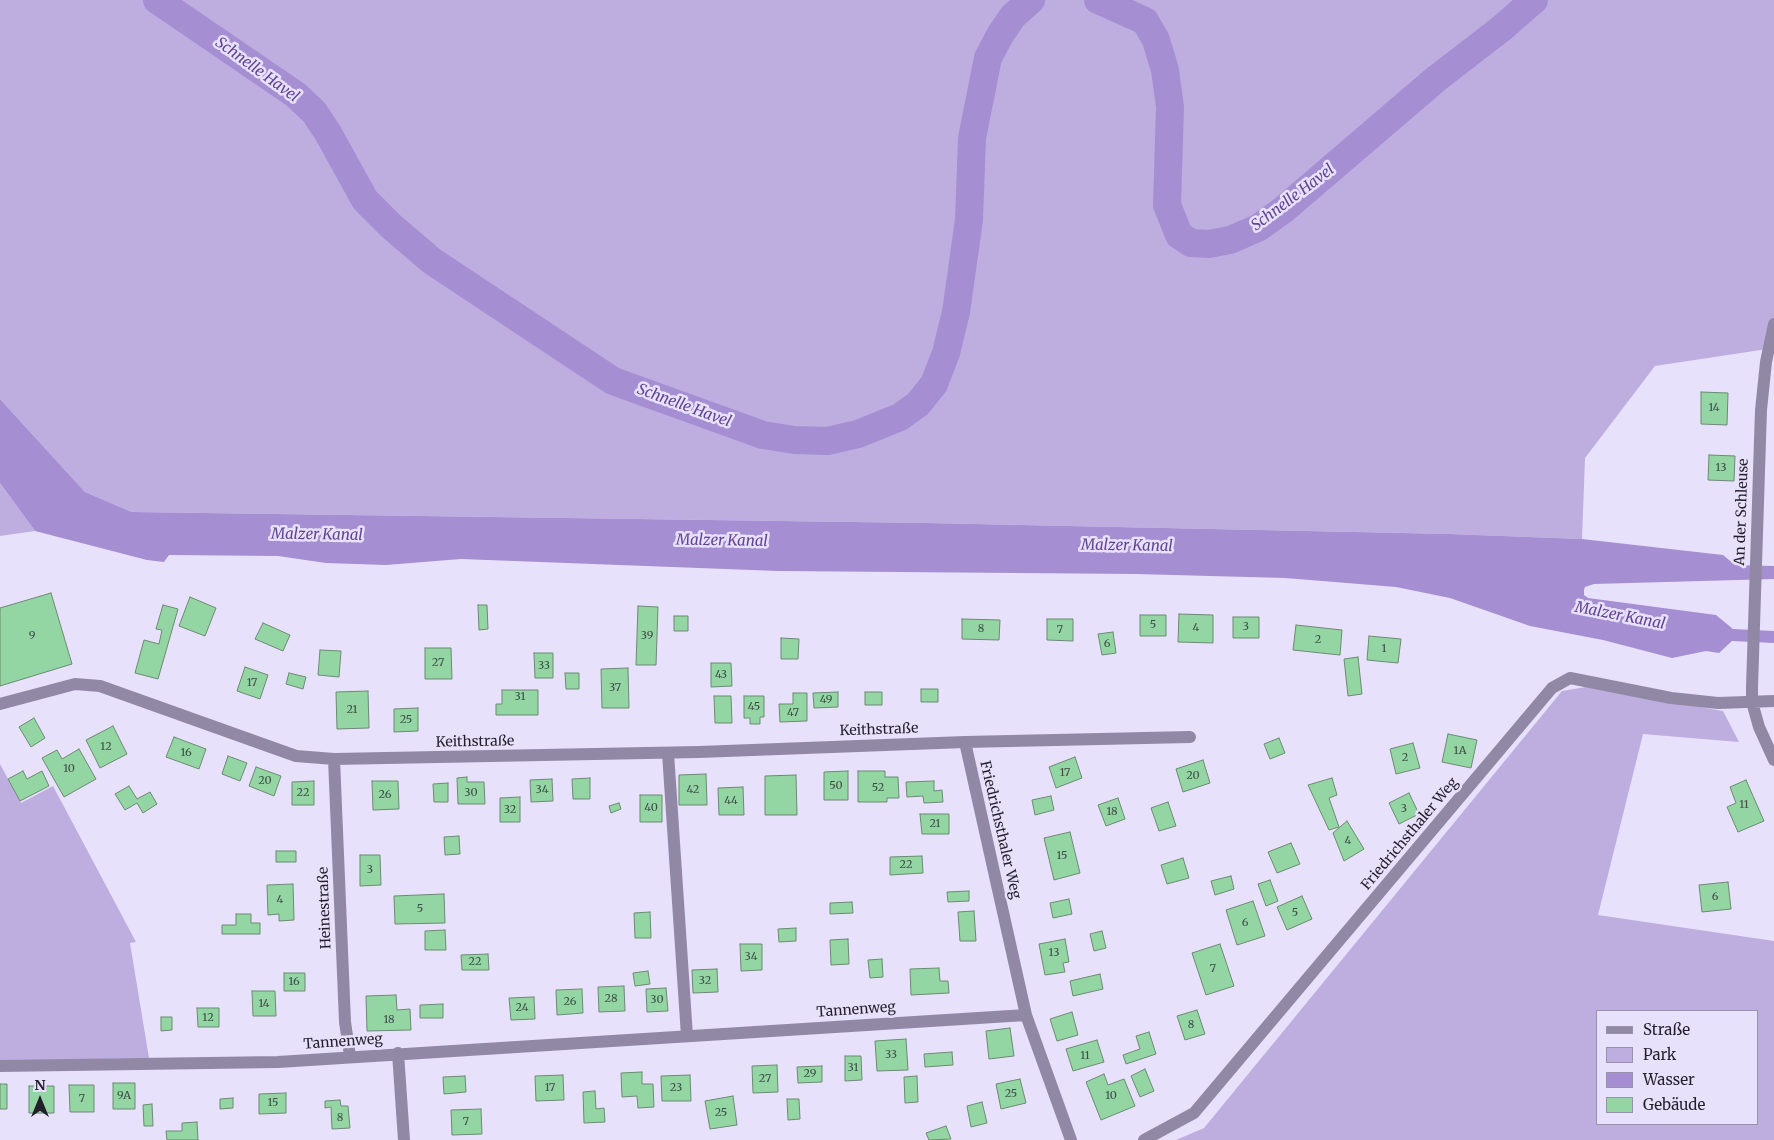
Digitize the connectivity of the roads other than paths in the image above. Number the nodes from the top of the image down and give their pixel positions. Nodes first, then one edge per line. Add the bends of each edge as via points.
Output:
1 (1774, 324) edge
2 (1774, 701) edge
3 (1752, 702) junction
4 (0, 704) edge
5 (1190, 737) dead end
6 (965, 742) junction
7 (668, 753) junction
8 (334, 759) junction
9 (1774, 760) edge
10 (1026, 1015) junction
11 (687, 1036) junction
12 (398, 1053) junction
13 (350, 1056) junction
14 (0, 1066) edge
15 (404, 1140) edge
16 (1071, 1140) edge
17 (1144, 1140) edge

1 - 3 street, An der Schleuse via 1761,410
2 - 3 street
3 - 9 street, An der Schleuse
3 - 17 street, Friedrichsthaler Weg via 1718,703 1671,698 1570,678 1552,688 1194,1113
4 - 8 street, Keithstraße via 75,684 100,686 296,756
5 - 6 street, Friedrichsthaler Weg
6 - 7 street, Keithstraße
6 - 10 street, Friedrichsthaler Weg
7 - 8 street, Keithstraße
7 - 11 street
8 - 13 street, Heinestraße via 345,1022
10 - 11 street, Tannenweg
10 - 16 street, Friedrichsthaler Weg
11 - 12 street, Tannenweg
12 - 13 street, Tannenweg
12 - 15 street
13 - 14 street, Tannenweg via 278,1062

